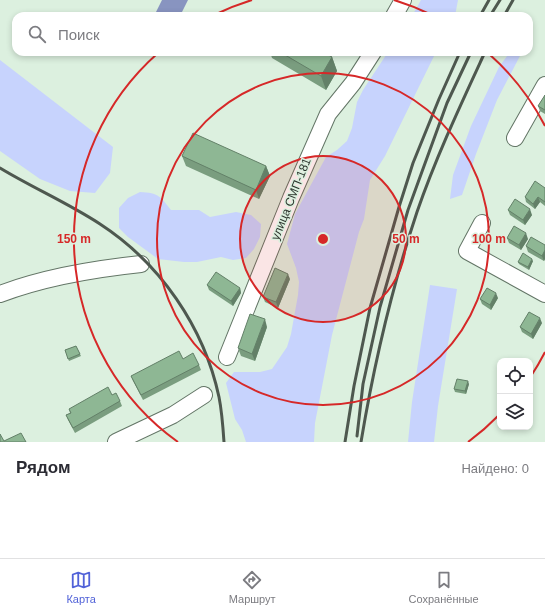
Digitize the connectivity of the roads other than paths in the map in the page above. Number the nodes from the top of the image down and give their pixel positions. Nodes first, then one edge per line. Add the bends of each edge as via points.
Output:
1 (403, 0) edge
2 (396, 12) edge
3 (371, 56) edge
4 (545, 85) edge
5 (515, 138) dead end
6 (482, 223) dead end
7 (141, 264) dead end
8 (2, 288) edge
9 (545, 294) edge
10 (227, 357) dead end
11 (204, 395) dead end
12 (116, 442) edge

1 - 2 street
3 - 10 street, улица СМП-181 via 328,114
4 - 5 street
6 - 9 street via 467,251
7 - 8 street via 98,269
11 - 12 street via 173,415

